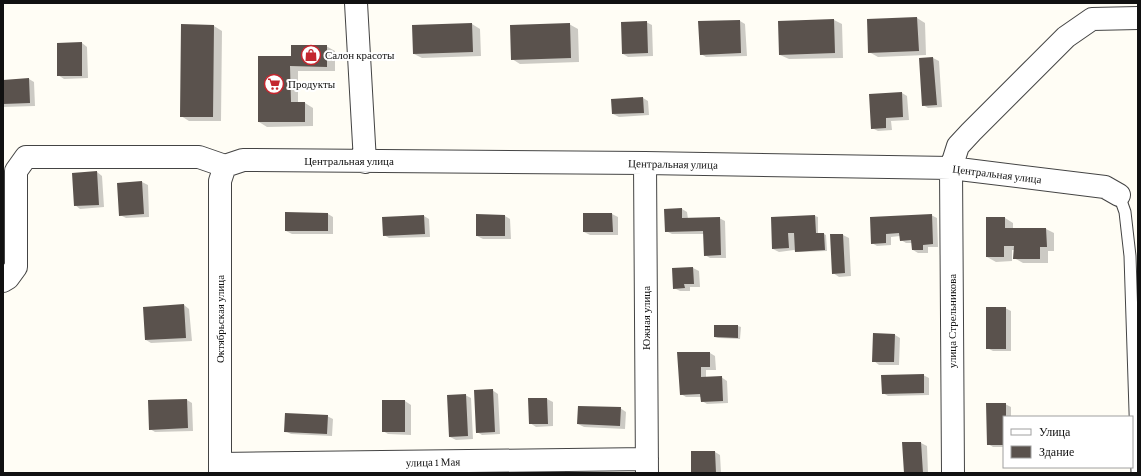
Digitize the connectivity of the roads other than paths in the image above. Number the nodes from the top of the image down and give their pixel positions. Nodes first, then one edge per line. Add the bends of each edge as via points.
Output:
1 (356, 3) edge
2 (1138, 18) edge
3 (365, 162) junction
4 (645, 164) junction
5 (226, 166) junction
6 (951, 168) junction
7 (1119, 195) joint
8 (3, 281) edge
9 (647, 466) edge
10 (220, 469) edge
11 (953, 473) edge
12 (1137, 473) edge

1 - 3 street
2 - 6 street, улица Стрельникова via 1092,18 1066,37 970,132 958,146
3 - 4 street, Центральная улица
3 - 5 street, Центральная улица via 242,160
4 - 6 street, Центральная улица
4 - 9 street, Южная улица
5 - 8 street via 199,157 26,157 16,171 16,266
5 - 10 street, Октябрьская улица via 220,181
6 - 7 street, Центральная улица via 1105,187
6 - 11 street, улица Стрельникова
7 - 12 lane via 1125,212 1130,256
9 - 10 street, улица 1 Мая

